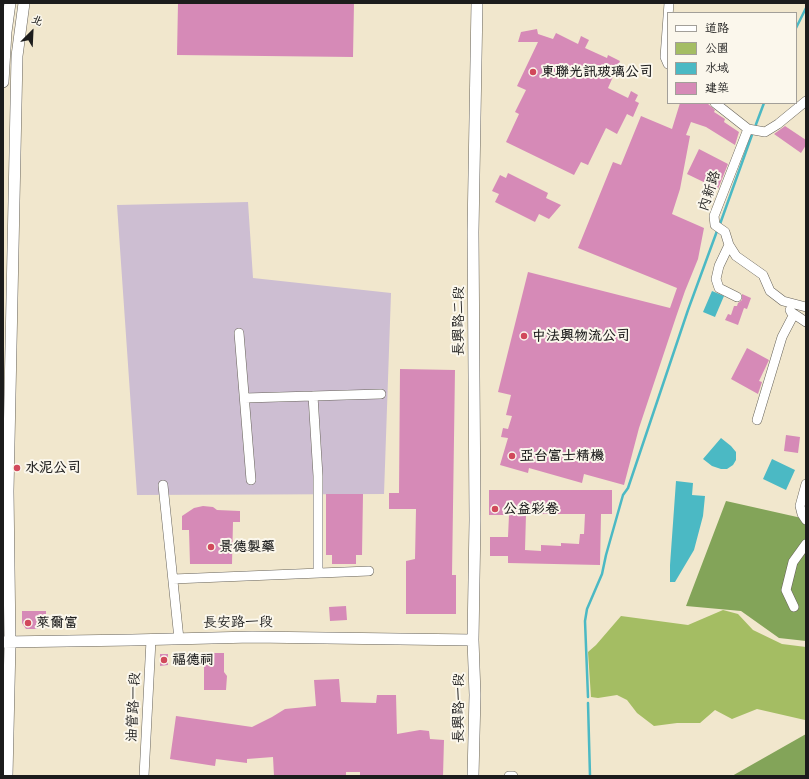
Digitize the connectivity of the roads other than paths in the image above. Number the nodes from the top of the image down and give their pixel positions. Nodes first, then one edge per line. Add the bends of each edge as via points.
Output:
1 (10, 3) edge
2 (24, 3) edge
3 (477, 3) edge
4 (667, 30) edge
5 (667, 62) edge
6 (3, 82) edge
7 (806, 101) edge
8 (716, 104) edge
9 (748, 129) junction
10 (729, 245) junction
11 (737, 297) dead end
12 (788, 303) junction
13 (806, 307) edge
14 (794, 314) junction
15 (806, 322) edge
16 (239, 332) dead end
17 (381, 394) dead end
18 (313, 396) junction
19 (245, 398) junction
20 (757, 420) dead end
21 (251, 480) dead end
22 (806, 484) edge
23 (163, 485) dead end
24 (6, 504) edge
25 (806, 520) edge
26 (806, 544) edge
27 (369, 571) dead end
28 (318, 573) junction
29 (173, 579) junction
30 (794, 607) dead end
31 (179, 639) junction
32 (151, 640) junction
33 (474, 640) junction
34 (7, 642) edge
35 (7, 776) edge
36 (144, 776) edge
37 (473, 776) edge
38 (509, 776) edge
39 (513, 776) edge

1 - 6 street
2 - 24 street via 17,56
3 - 33 street, 長興路二段 via 473,232
4 - 5 street
7 - 9 street via 765,132
8 - 9 street
9 - 10 street, 內新路 via 714,216 715,224 724,232
10 - 11 street via 716,279 719,288
10 - 12 street, 內新路 via 736,256 763,275 770,291
12 - 13 street, 內新路
12 - 14 street
14 - 15 street
14 - 20 street via 782,337
16 - 19 street
17 - 18 street
18 - 19 street
18 - 28 street via 318,476
19 - 21 street
22 - 25 street via 800,506
23 - 29 street
24 - 34 street
26 - 30 street via 793,562 786,590
27 - 28 street
28 - 29 street
29 - 31 street
31 - 32 street, 長安路一段
31 - 33 street, 長安路一段 via 252,637
32 - 34 street, 長安路一段
32 - 36 street, 油管路一段
33 - 37 street, 長興路一段
34 - 35 street
38 - 39 street

